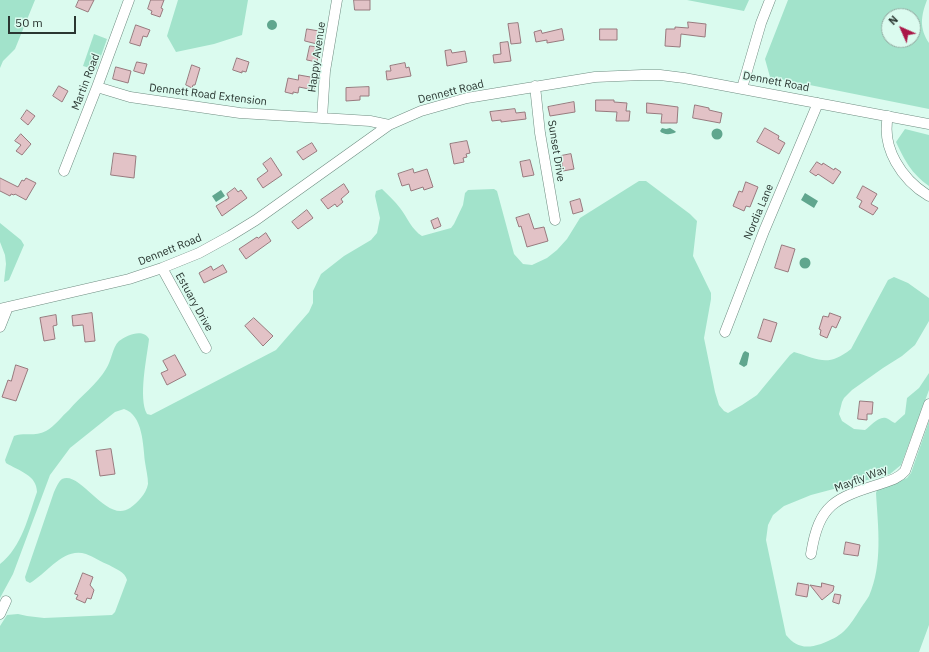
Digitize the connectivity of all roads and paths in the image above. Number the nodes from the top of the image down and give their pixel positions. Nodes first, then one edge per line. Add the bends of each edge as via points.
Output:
1 (129, 0) edge
2 (337, 0) edge
3 (770, 0) edge
4 (534, 86) junction
5 (98, 87) junction
6 (742, 88) junction
7 (818, 103) junction
8 (888, 116) junction
9 (322, 118) junction
10 (929, 124) edge
11 (390, 125) junction
12 (64, 171) dead end
13 (929, 196) edge
14 (555, 220) dead end
15 (162, 268) junction
16 (4, 308) edge
17 (0, 327) edge
18 (725, 332) dead end
19 (206, 348) dead end
20 (929, 404) edge
21 (811, 554) dead end
22 (6, 601) dead end
23 (0, 614) edge

1 - 5 street, Martin Road
2 - 9 street, Happy Avenue via 325,71
3 - 6 street
4 - 6 street, Dennett Road via 596,77 660,75
4 - 11 street, Dennett Road via 438,105
4 - 14 street, Sunset Drive
5 - 9 street, Dennett Road Extension via 130,97 240,113
5 - 12 street, Martin Road
6 - 7 street, Dennett Road
7 - 8 street, Dennett Road
7 - 18 street, Nordia Lane
8 - 10 street, Dennett Road
8 - 13 street via 887,136 899,168 915,186
9 - 11 street, Dennett Road Extension
11 - 15 street, Dennett Road via 234,234 199,253
15 - 16 street, Dennett Road via 129,279
15 - 19 street, Estuary Drive
16 - 17 street
20 - 21 street, Mayfly Way via 905,471 895,479 834,502 820,519
22 - 23 street

